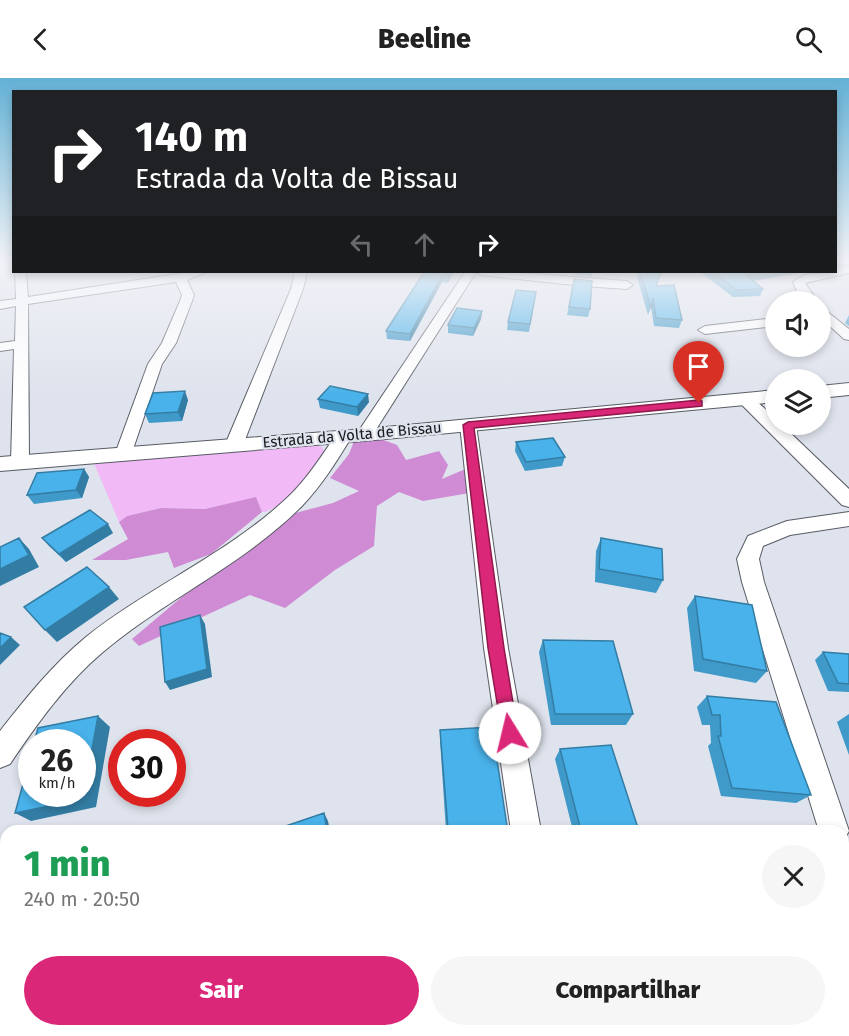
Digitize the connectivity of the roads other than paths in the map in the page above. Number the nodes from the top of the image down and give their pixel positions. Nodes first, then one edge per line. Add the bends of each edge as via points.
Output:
1 (22, 306) edge
2 (184, 306) edge
3 (290, 306) edge
4 (446, 306) edge
5 (831, 315) edge
6 (849, 316) edge
7 (831, 321) edge
8 (765, 323) edge
9 (705, 330) dead end
10 (849, 336) edge
11 (21, 344) junction
12 (0, 347) edge
13 (849, 389) edge
14 (831, 391) edge
15 (765, 397) edge
16 (745, 399) junction
17 (468, 425) junction
18 (354, 435) junction
19 (234, 445) junction
20 (124, 454) junction
21 (10, 463) edge
22 (849, 500) edge
23 (849, 519) edge
24 (0, 754) edge
25 (525, 825) edge
26 (832, 825) edge

1 - 11 street
2 - 20 street via 169,343 155,364
3 - 19 street
4 - 18 street
5 - 6 street
7 - 10 street
8 - 9 street
11 - 12 street
11 - 21 street
13 - 14 main road
15 - 16 main road, Estrada da Volta de Bissau
16 - 17 main road, Estrada da Volta de Bissau
16 - 22 street
17 - 18 main road, Estrada da Volta de Bissau
17 - 25 street via 496,648
18 - 19 main road, Estrada da Volta de Bissau
18 - 24 street via 320,476 278,515 94,645 47,692
19 - 20 main road, Estrada da Volta de Bissau
20 - 21 main road, Estrada da Volta de Bissau
23 - 26 street via 787,528 755,542 748,559

